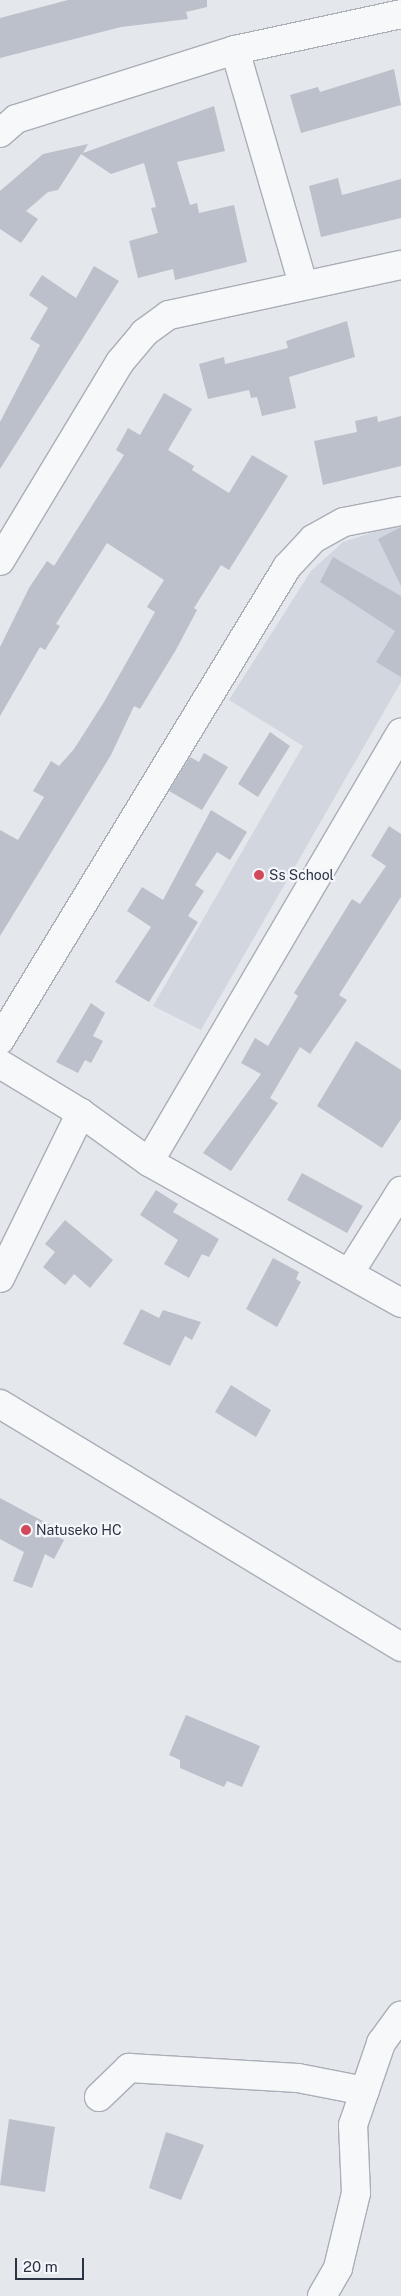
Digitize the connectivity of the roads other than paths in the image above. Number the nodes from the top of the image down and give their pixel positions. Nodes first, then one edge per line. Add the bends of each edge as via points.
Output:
1 (401, 14) edge
2 (235, 50) junction
3 (0, 134) edge
4 (401, 266) edge
5 (302, 284) junction
6 (401, 511) edge
7 (0, 560) edge
8 (401, 732) edge
9 (0, 1040) edge
10 (0, 1064) edge
11 (81, 1113) junction
12 (149, 1162) junction
13 (401, 1191) edge
14 (350, 1272) junction
15 (0, 1278) edge
16 (401, 1303) edge
17 (0, 1404) edge
18 (401, 1647) edge
19 (401, 2015) edge
20 (365, 2091) junction
21 (99, 2098) dead end
22 (322, 2296) edge

1 - 2 street
2 - 3 street via 16,119
2 - 5 street
4 - 5 street
5 - 7 street via 170,315 144,334 120,362
6 - 9 street via 344,522 313,539 287,567
8 - 12 street
10 - 11 street
11 - 12 street
11 - 15 street
12 - 14 street
13 - 14 street
14 - 16 street
17 - 18 street
19 - 20 street via 381,2043
20 - 21 street via 298,2078 129,2068
20 - 22 street via 353,2125 356,2193 338,2268

